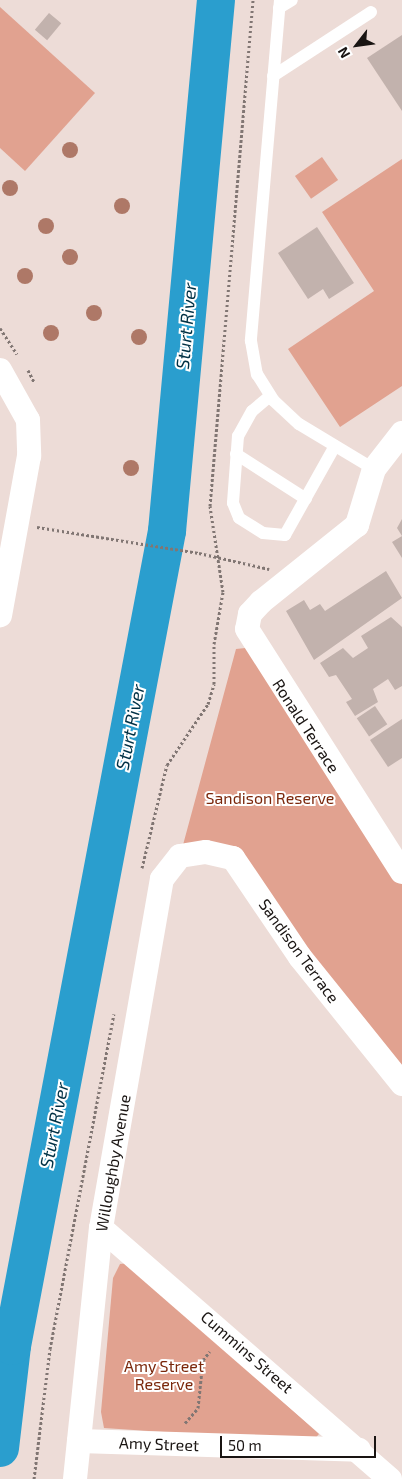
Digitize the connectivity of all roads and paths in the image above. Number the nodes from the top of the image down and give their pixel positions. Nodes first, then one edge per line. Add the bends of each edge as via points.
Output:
1 (253, 0) edge
2 (292, 0) edge
3 (279, 4) edge
4 (371, 12) dead end
5 (273, 76) junction
6 (0, 370) edge
7 (270, 396) junction
8 (402, 434) edge
9 (335, 446) junction
10 (236, 454) junction
11 (374, 470) junction
12 (306, 499) junction
13 (16, 524) junction
14 (218, 557) junction
15 (290, 580) junction
16 (3, 582) edge
17 (0, 615) edge
18 (180, 856) joint
19 (402, 872) edge
20 (140, 879) dead end
21 (116, 1005) dead end
22 (402, 1084) edge
23 (101, 1228) junction
24 (212, 1348) dead end
25 (184, 1430) dead end
26 (79, 1441) junction
27 (359, 1450) junction
28 (34, 1479) edge
29 (75, 1479) edge
30 (390, 1479) edge

1 - 14 path via 210,506
2 - 3 lane
3 - 5 lane
4 - 5 lane
5 - 7 lane via 251,341 257,374
6 - 13 street via 28,420 29,456
7 - 9 lane via 299,424
7 - 10 lane via 242,427
8 - 11 street
9 - 11 lane
9 - 12 lane
10 - 12 lane
10 - 12 lane via 235,513 263,533 285,536
11 - 15 street, Ronald Terrace via 357,526
13 - 14 path
13 - 16 street
14 - 15 path via 264,567
14 - 20 path via 223,592 212,694 167,764
15 - 19 street, Ronald Terrace via 250,614 247,629 255,647
16 - 17 street
18 - 22 street, Sandison Terrace via 206,852 233,858 300,957
18 - 23 street, Willoughby Avenue via 162,879
21 - 28 path via 50,1349
23 - 26 street, Willoughby Avenue
23 - 27 street, Cummins Street
24 - 25 path via 204,1360 198,1408
26 - 27 street, Amy Street
26 - 29 street, Willoughby Avenue
27 - 30 street, Cummins Street

